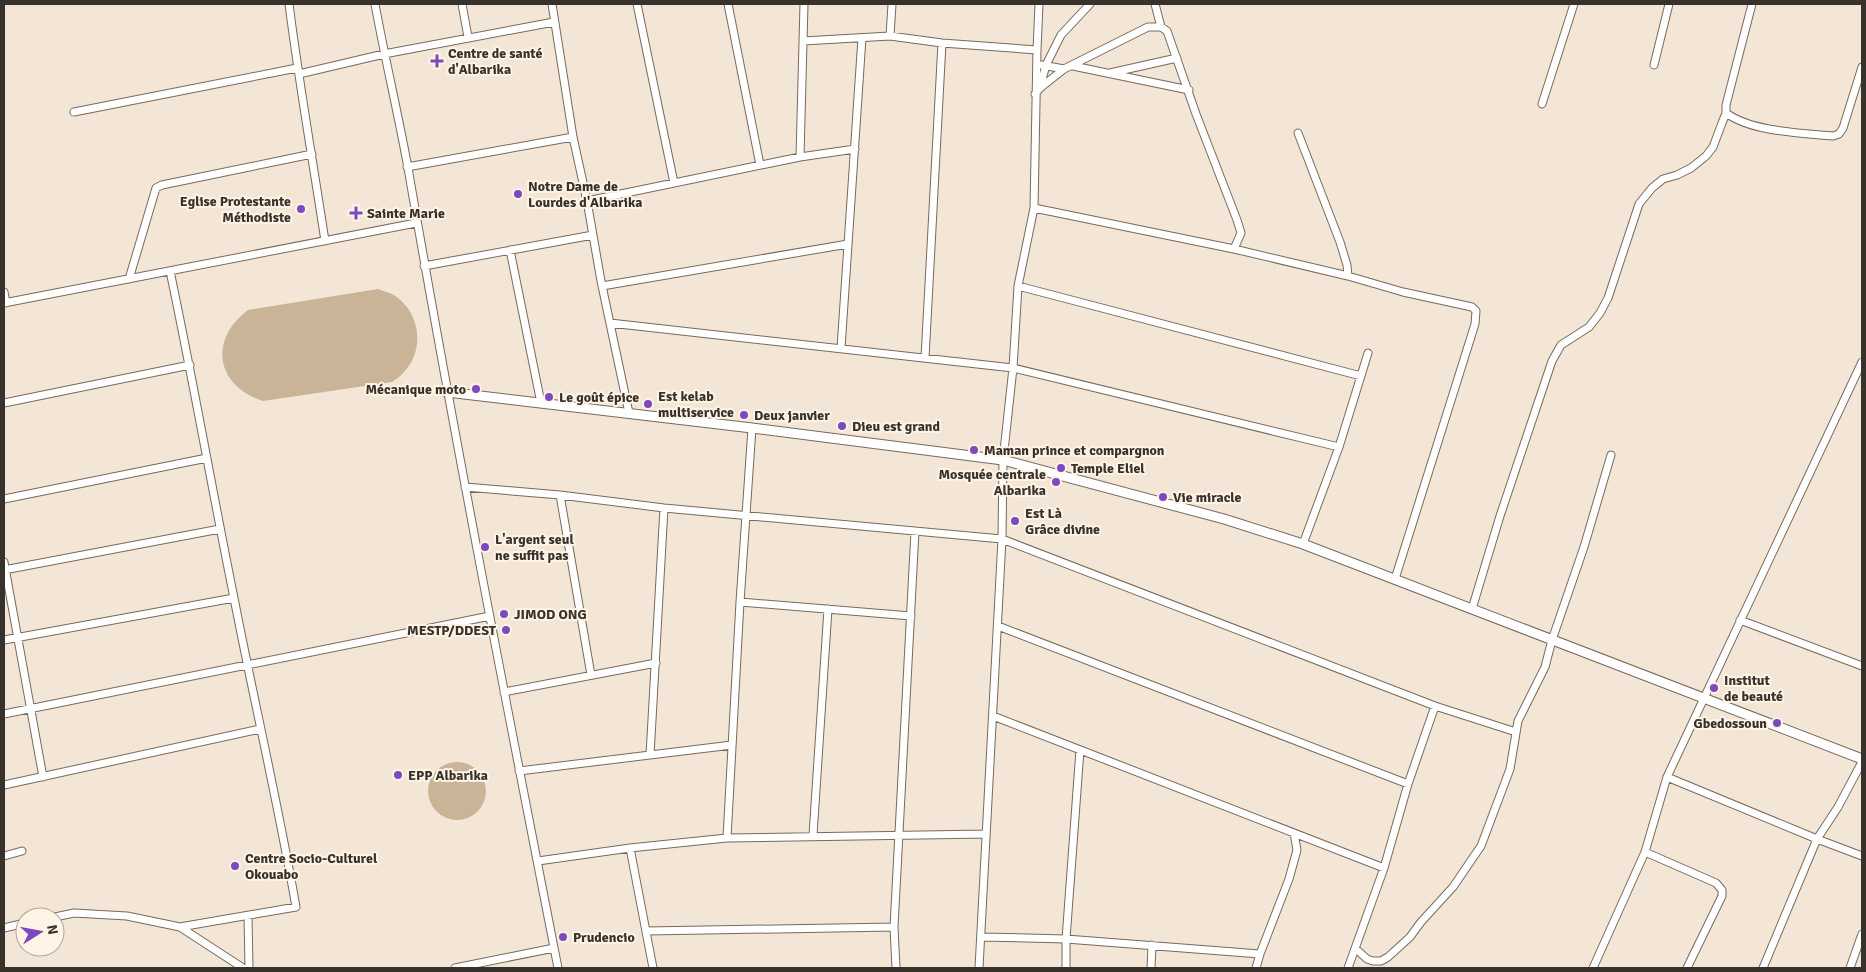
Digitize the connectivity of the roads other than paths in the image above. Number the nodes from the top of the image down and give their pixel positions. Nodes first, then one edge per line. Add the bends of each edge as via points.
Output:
1 (289, 4) edge
2 (375, 4) edge
3 (462, 4) edge
4 (552, 4) edge
5 (637, 4) edge
6 (728, 4) edge
7 (804, 4) edge
8 (892, 4) edge
9 (1039, 4) edge
10 (1090, 4) edge
11 (1155, 4) edge
12 (1574, 4) edge
13 (1669, 4) edge
14 (1752, 4) edge
15 (554, 22) junction
16 (1161, 27) junction
17 (890, 36) junction
18 (468, 37) junction
19 (862, 38) junction
20 (803, 41) junction
21 (942, 42) junction
22 (1037, 50) junction
23 (384, 54) junction
24 (1178, 58) junction
25 (1036, 64) junction
26 (1654, 65) dead end
27 (1046, 66) junction
28 (1073, 66) junction
29 (1862, 67) edge
30 (1064, 69) junction
31 (298, 71) junction
32 (1107, 73) junction
33 (1040, 88) junction
34 (1188, 90) junction
35 (1035, 94) junction
36 (1542, 104) dead end
37 (74, 112) dead end
38 (1726, 113) junction
39 (1298, 133) dead end
40 (574, 137) junction
41 (855, 149) junction
42 (312, 154) junction
43 (800, 157) junction
44 (760, 165) junction
45 (407, 167) junction
46 (674, 183) junction
47 (587, 201) junction
48 (1034, 208) junction
49 (416, 223) junction
50 (593, 235) junction
51 (325, 241) junction
52 (848, 244) junction
53 (1234, 249) junction
54 (510, 250) junction
55 (424, 266) junction
56 (170, 271) junction
57 (1348, 276) junction
58 (129, 279) junction
59 (602, 286) junction
60 (1018, 286) junction
61 (4, 292) edge
62 (5, 303) edge
63 (610, 323) junction
64 (841, 348) junction
65 (1368, 354) dead end
66 (924, 358) junction
67 (1862, 362) edge
68 (190, 365) junction
69 (1013, 368) junction
70 (1361, 376) junction
71 (447, 392) junction
72 (4, 402) edge
73 (541, 403) junction
74 (629, 413) junction
75 (752, 428) junction
76 (1338, 447) junction
77 (1612, 456) dead end
78 (207, 458) junction
79 (1003, 460) junction
80 (465, 487) junction
81 (560, 495) junction
82 (4, 499) edge
83 (664, 508) junction
84 (746, 515) junction
85 (220, 529) junction
86 (915, 531) junction
87 (1002, 539) junction
88 (1303, 544) junction
89 (4, 567) edge
90 (1395, 579) junction
91 (234, 598) junction
92 (740, 602) junction
93 (828, 609) junction
94 (1472, 609) junction
95 (490, 616) junction
96 (911, 616) junction
97 (1740, 620) junction
98 (998, 626) junction
99 (18, 638) junction
100 (4, 640) edge
101 (1552, 640) junction
102 (656, 663) junction
103 (247, 664) junction
104 (1862, 666) edge
105 (591, 675) junction
106 (504, 692) junction
107 (1704, 698) junction
108 (1434, 706) junction
109 (30, 708) junction
110 (4, 714) edge
111 (993, 716) junction
112 (260, 729) junction
113 (1516, 732) junction
114 (732, 745) junction
115 (1080, 750) junction
116 (650, 755) junction
117 (1862, 761) edge
118 (519, 771) junction
119 (42, 777) junction
120 (1667, 777) junction
121 (1408, 784) junction
122 (4, 785) edge
123 (1294, 833) junction
124 (986, 834) junction
125 (813, 835) junction
126 (899, 835) junction
127 (727, 838) junction
128 (1817, 839) junction
129 (630, 848) junction
130 (22, 851) dead end
131 (1645, 852) junction
132 (4, 856) edge
133 (1862, 856) edge
134 (538, 861) junction
135 (1384, 868) junction
136 (65, 915) edge
137 (248, 916) junction
138 (180, 927) junction
139 (894, 927) junction
140 (646, 931) junction
141 (1862, 934) edge
142 (981, 937) junction
143 (1066, 939) junction
144 (1152, 945) junction
145 (554, 948) junction
146 (1356, 949) junction
147 (1260, 954) junction
148 (244, 968) edge
149 (250, 968) edge
150 (455, 968) edge
151 (558, 968) edge
152 (653, 968) edge
153 (896, 968) edge
154 (979, 968) edge
155 (1066, 968) edge
156 (1151, 968) edge
157 (1256, 968) edge
158 (1348, 968) edge
159 (1593, 968) edge
160 (1687, 968) edge
161 (1763, 968) edge
162 (1850, 968) edge

1 - 31 street
2 - 23 street
3 - 18 street
4 - 15 street
5 - 46 street
6 - 44 street
7 - 20 street
8 - 17 street
9 - 22 street
10 - 27 street via 1061,35
11 - 16 street
12 - 36 street
13 - 26 street
14 - 38 street
15 - 18 street
15 - 40 street
16 - 24 street via 1167,31
16 - 28 street via 1148,27
17 - 19 street
17 - 21 street
18 - 23 street
19 - 20 street
19 - 41 street
20 - 43 street
21 - 22 street
21 - 66 street
22 - 25 street
23 - 31 street
23 - 45 street
24 - 32 street
24 - 34 street
25 - 27 street
25 - 35 street
27 - 30 street
27 - 33 street
28 - 30 street
28 - 32 street
29 - 38 street via 1839,134 1782,131 1736,121
30 - 33 street
31 - 37 street
31 - 42 street
32 - 34 street
33 - 35 street
34 - 53 street via 1238,220 1241,233
35 - 48 street
38 - 94 street via 1713,147 1706,156 1692,168 1663,179 1639,204 1600,313 1588,327 1561,345 1552,361
39 - 57 street via 1340,242
40 - 45 street
40 - 47 street
41 - 43 street
41 - 52 street
42 - 51 street
42 - 58 street via 156,188
43 - 44 street
44 - 46 street
45 - 49 street
46 - 47 street
47 - 50 street
48 - 53 street
48 - 60 street
49 - 51 street
49 - 55 street
50 - 54 street
50 - 59 street
51 - 56 street
52 - 59 street
52 - 64 street
53 - 57 street
54 - 55 street
54 - 73 street
55 - 71 street
56 - 58 street
56 - 68 street
57 - 90 street via 1472,307 1477,317
58 - 62 street
59 - 63 street
60 - 69 street
60 - 70 street
61 - 62 street
63 - 64 street
63 - 74 street
64 - 66 street
65 - 70 street
66 - 69 street
67 - 97 street
68 - 72 street
68 - 78 street
69 - 76 street
69 - 79 street
70 - 76 street
71 - 73 street
71 - 80 street
73 - 74 street
74 - 75 street
75 - 79 street
75 - 84 street
76 - 88 street
77 - 101 street
78 - 82 street
78 - 85 street
79 - 87 street
79 - 88 street
80 - 81 street
80 - 95 street
81 - 83 street
81 - 105 street
83 - 84 street
83 - 102 street
84 - 86 street
84 - 92 street
85 - 89 street
85 - 91 street
86 - 87 street
86 - 96 street
87 - 98 street
87 - 108 street
88 - 90 street
89 - 99 street
90 - 94 street
91 - 99 street
91 - 103 street
92 - 93 street
92 - 114 street
93 - 96 street
93 - 125 street
94 - 101 street
95 - 103 street
95 - 106 street
96 - 126 street
97 - 104 street
97 - 107 street
98 - 111 street
98 - 121 street
99 - 100 street
99 - 109 street
101 - 107 street
101 - 113 street via 1545,667 1518,721
102 - 105 street
102 - 116 street
103 - 109 street
103 - 112 street
105 - 106 street
106 - 118 street
107 - 117 street
107 - 120 street
108 - 113 street
108 - 121 street
109 - 110 street
109 - 119 street
111 - 115 street
111 - 124 street
112 - 119 street
112 - 137 street via 296,907
113 - 146 street via 1510,769 1492,819 1481,846 1453,887 1410,937 1388,957 1373,961
114 - 116 street
114 - 127 street
115 - 123 street
115 - 143 street
116 - 118 street
117 - 128 street
118 - 134 street
119 - 122 street
120 - 128 street
120 - 131 street
121 - 135 street
123 - 135 street
123 - 147 street via 1297,850 1289,879
124 - 126 street
124 - 142 street
125 - 126 street
125 - 127 street
126 - 139 street
127 - 129 street
128 - 133 street
128 - 161 street
129 - 134 street
129 - 140 street
130 - 132 street
131 - 159 street
131 - 160 street via 1716,883 1722,890
134 - 145 street
135 - 146 street
136 - 138 street via 127,916
137 - 138 street
137 - 149 street
138 - 148 street
139 - 140 street
139 - 153 street
140 - 152 street
141 - 162 street
142 - 143 street
142 - 154 street
143 - 144 street
143 - 155 street
144 - 147 street
144 - 156 street
145 - 150 street
145 - 151 street
146 - 158 street
147 - 157 street

